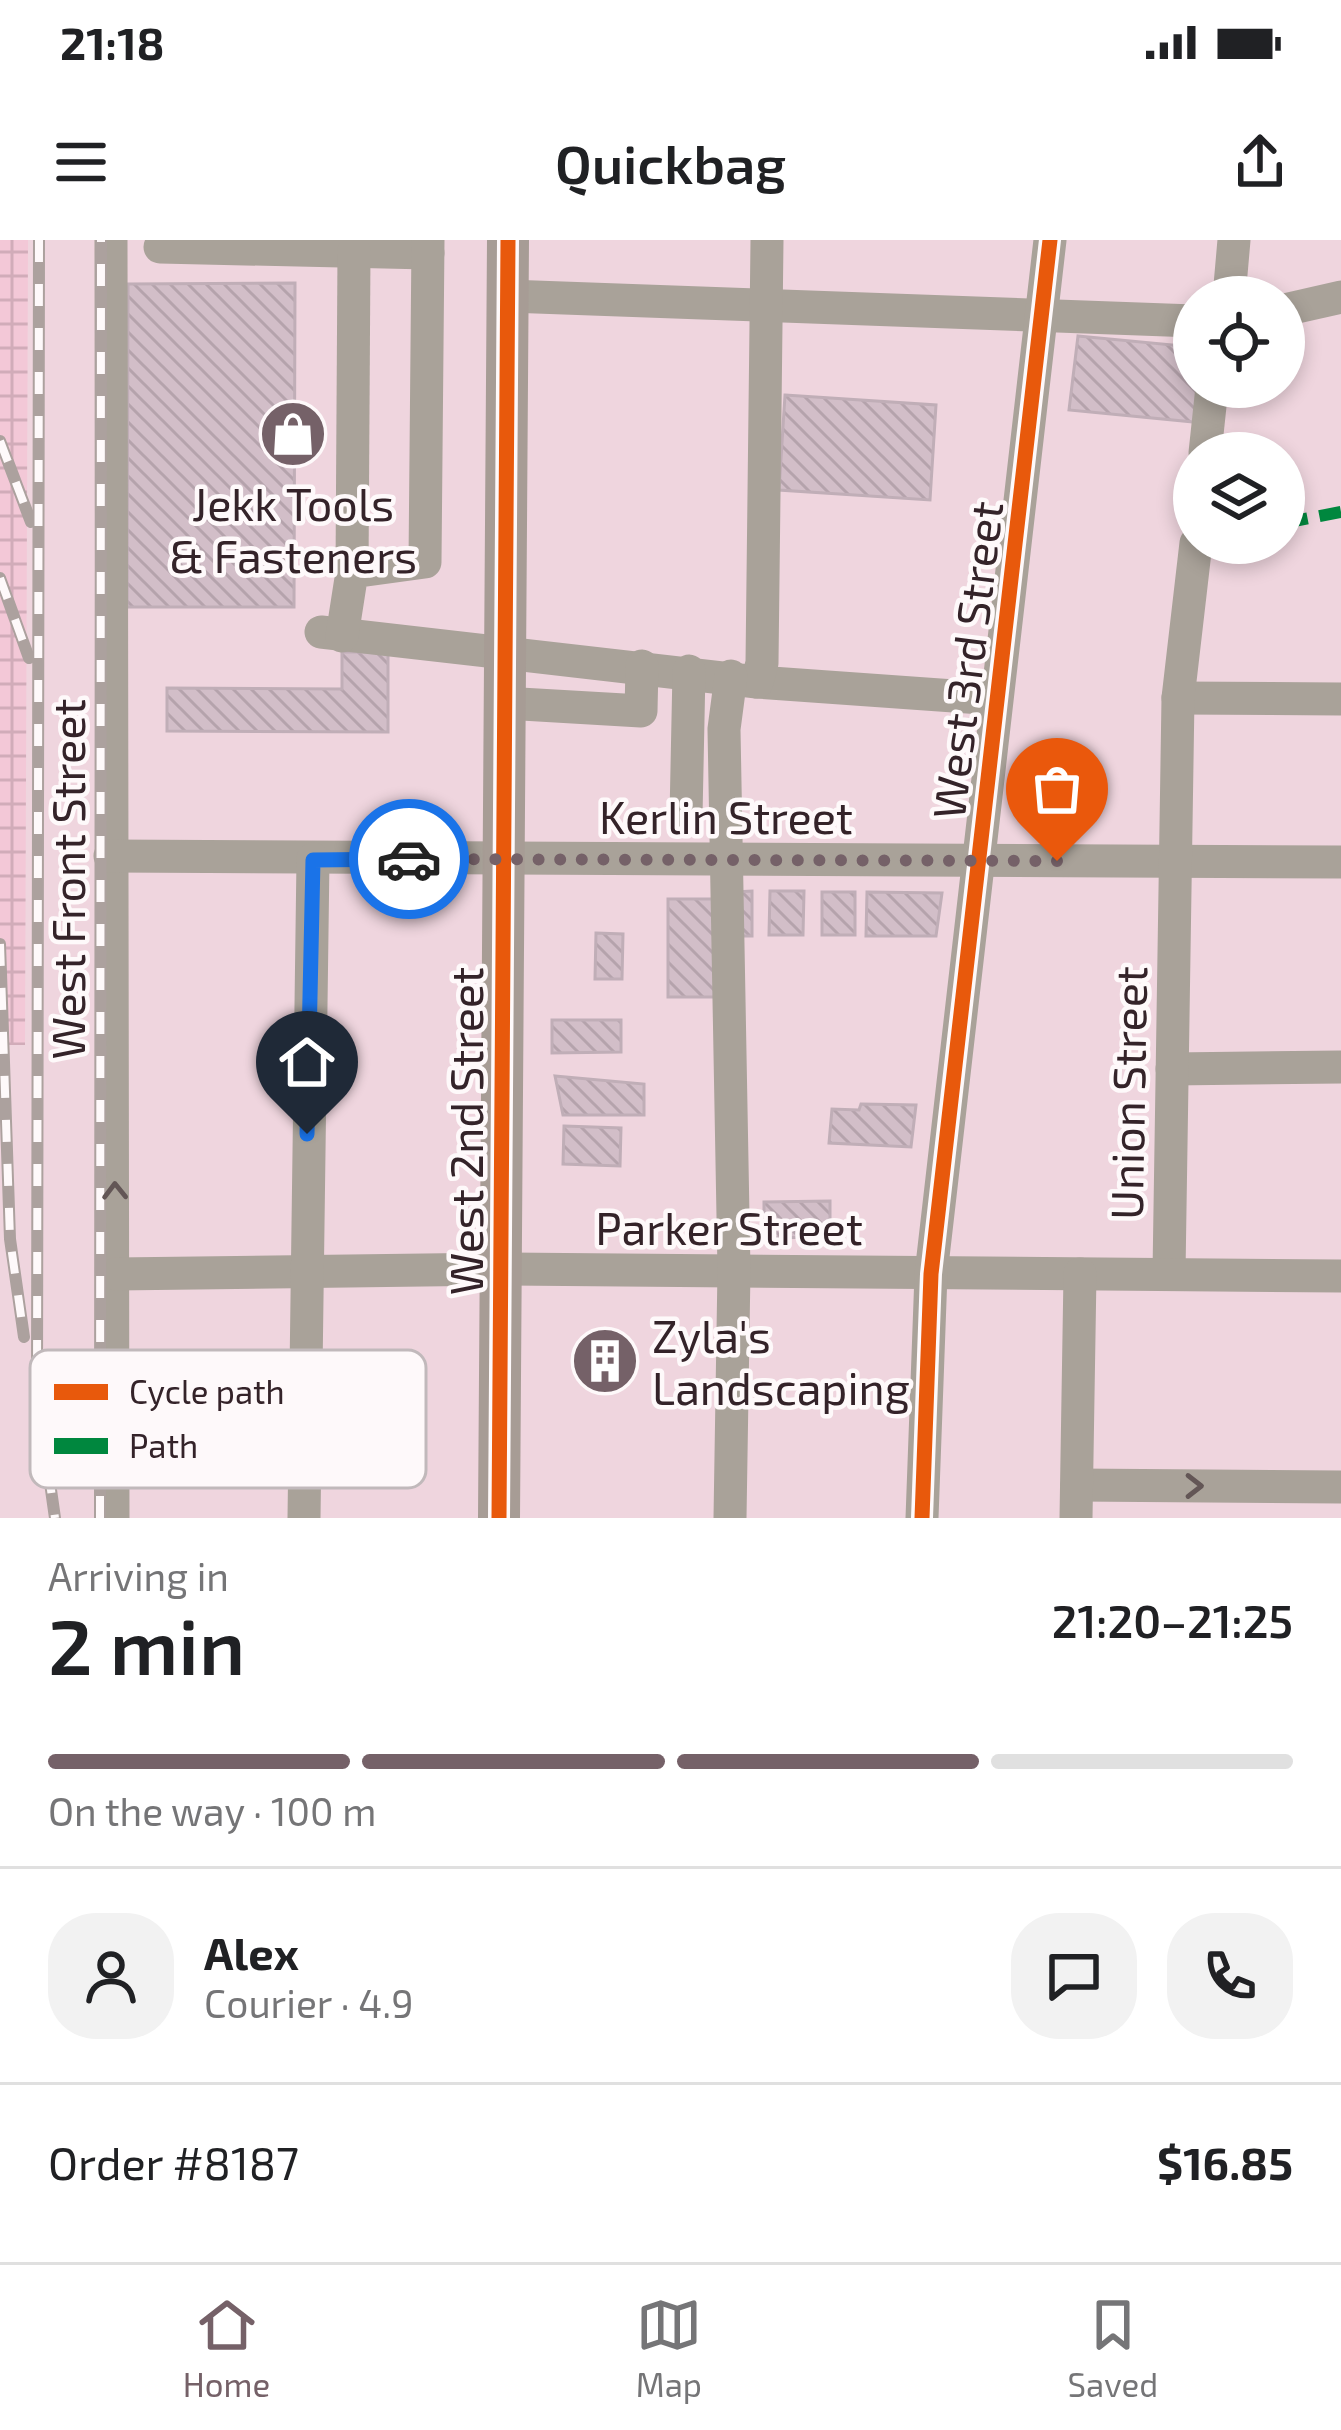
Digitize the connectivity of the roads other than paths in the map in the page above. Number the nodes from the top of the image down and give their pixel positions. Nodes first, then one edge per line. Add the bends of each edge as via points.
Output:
1 (111, 240) edge
2 (508, 240) edge
3 (766, 240) edge
4 (1050, 240) edge
5 (1234, 240) edge
6 (428, 246) edge
7 (160, 247) dead end
8 (354, 251) junction
9 (1231, 276) edge
10 (507, 296) junction
11 (1341, 297) edge
12 (766, 302) junction
13 (1305, 305) edge
14 (1044, 315) junction
15 (1173, 320) edge
16 (1194, 564) edge
17 (352, 572) junction
18 (506, 651) junction
19 (642, 666) junction
20 (689, 671) junction
21 (744, 679) junction
22 (1178, 698) junction
23 (996, 699) junction
24 (1341, 699) edge
25 (505, 703) junction
26 (686, 816) dead end
27 (110, 856) junction
28 (502, 858) junction
29 (313, 860) junction
30 (979, 861) junction
31 (1175, 861) junction
32 (1341, 862) edge
33 (727, 863) junction
34 (1341, 1067) edge
35 (1172, 1069) junction
36 (500, 1269) junction
37 (734, 1270) junction
38 (305, 1272) junction
39 (1169, 1273) junction
40 (116, 1274) junction
41 (931, 1274) junction
42 (1080, 1274) junction
43 (1341, 1276) edge
44 (115, 1350) edge
45 (305, 1350) edge
46 (1341, 1487) edge
47 (113, 1488) edge
48 (304, 1488) edge
49 (1077, 1501) edge
50 (113, 1518) edge
51 (304, 1518) edge
52 (500, 1518) edge
53 (730, 1518) edge
54 (922, 1518) edge

1 - 27 street, West Front Street
2 - 10 main road, West 2nd Street
3 - 12 street
4 - 14 street, West 3rd Street
5 - 9 street
6 - 8 street
6 - 17 street via 425,562
7 - 8 street
8 - 17 street
10 - 12 street
10 - 18 main road, West 2nd Street
11 - 13 street
12 - 14 street
12 - 21 street via 762,663
14 - 15 street
14 - 23 street, West 3rd Street
16 - 22 street, Union Street
17 - 18 street via 332,634
18 - 19 street
18 - 25 main road, West 2nd Street
19 - 20 street
19 - 25 street via 641,711
20 - 21 street
20 - 26 street
21 - 23 street
21 - 33 street via 724,729
22 - 24 street
22 - 31 street, Union Street
23 - 30 street, West 3rd Street
25 - 28 main road, West 2nd Street
27 - 29 street, Kerlin Street
40 -> 27 street, West Front Street
28 - 29 street, Kerlin Street
28 - 33 street, Kerlin Street
28 - 36 main road, West 2nd Street
29 - 38 street
30 - 31 street, Kerlin Street
30 - 33 street, Kerlin Street
30 - 41 street, West 3rd Street
31 - 32 street, Kerlin Street
31 - 35 street, Union Street
33 - 37 street
34 - 35 street
35 - 39 street, Union Street
36 - 37 street, Parker Street
36 - 38 street, Parker Street
36 - 52 main road, West 2nd Street
37 - 41 street, Parker Street
37 - 53 street
38 - 40 street, Parker Street
38 - 45 street
39 - 42 street, Parker Street
39 - 43 street, Parker Street
40 - 44 street, West Front Street
41 - 42 street, Parker Street
41 - 54 street, West 3rd Street
42 - 49 street, Union Street
49 -> 46 street
47 - 50 street, West Front Street
48 - 51 street

